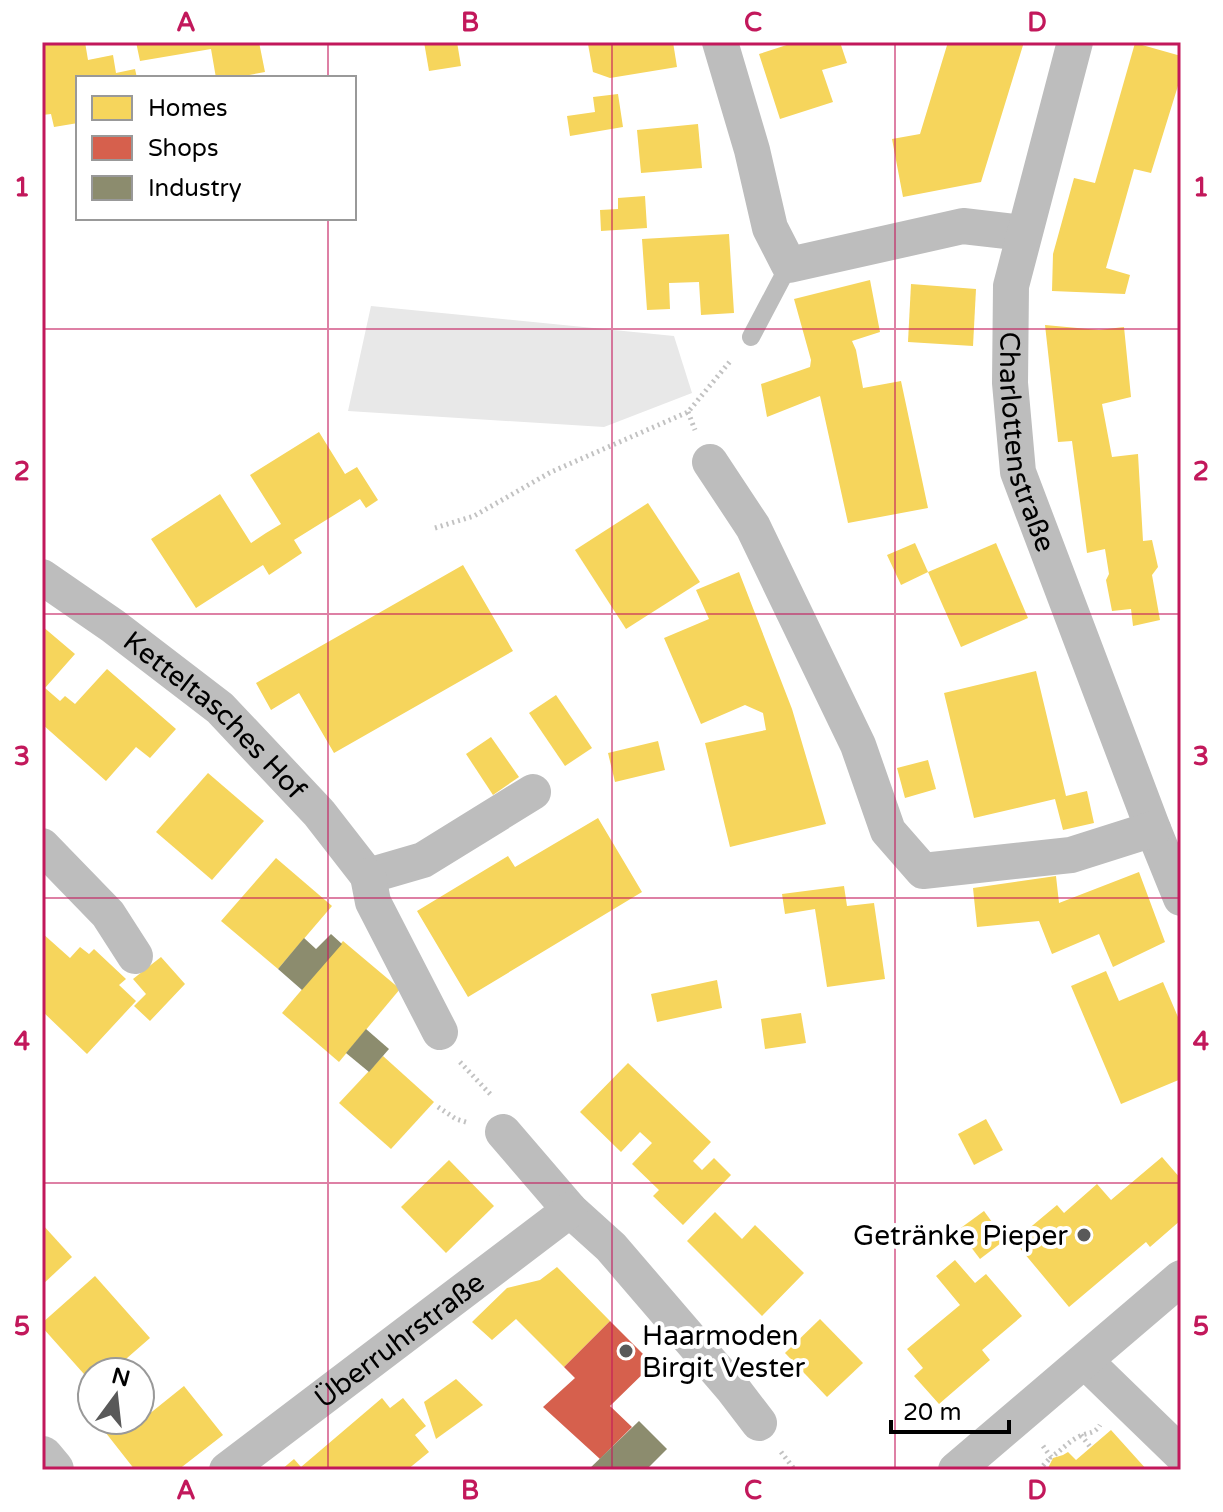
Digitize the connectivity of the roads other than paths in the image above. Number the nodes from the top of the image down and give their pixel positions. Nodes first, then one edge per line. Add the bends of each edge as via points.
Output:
1 (720, 42) edge
2 (1075, 42) edge
3 (1024, 233) junction
4 (789, 265) junction
5 (751, 337) road end
6 (710, 462) dead end
7 (42, 577) edge
8 (533, 792) dead end
9 (1153, 829) junction
10 (42, 846) edge
11 (368, 876) junction
12 (1181, 898) edge
13 (135, 956) dead end
14 (440, 1032) road end
15 (503, 1132) road end
16 (570, 1210) junction
17 (1181, 1278) edge
18 (1085, 1361) junction
19 (759, 1423) dead end
20 (1181, 1454) edge
21 (42, 1458) edge
22 (52, 1470) edge
23 (227, 1470) edge
24 (956, 1470) edge

1 - 4 street via 770,228
2 - 3 street, Charlottenstraße
3 - 4 street via 963,226
3 - 9 street, Charlottenstraße via 1011,286 1010,383 1018,472
4 - 5 lane
6 - 9 street via 753,527 858,745 888,831 923,871 1071,855
7 - 11 street, Ketteltasches Hof via 220,708 319,813
8 - 11 street via 423,860
9 - 12 street, Charlottenstraße
10 - 13 street via 108,914
11 - 14 street, Ketteltasches Hof via 373,902
15 - 16 street
16 - 19 street via 611,1247
16 - 23 street, Überruhrstraße
17 - 18 street
18 - 20 street
18 - 24 street
21 - 22 main road

